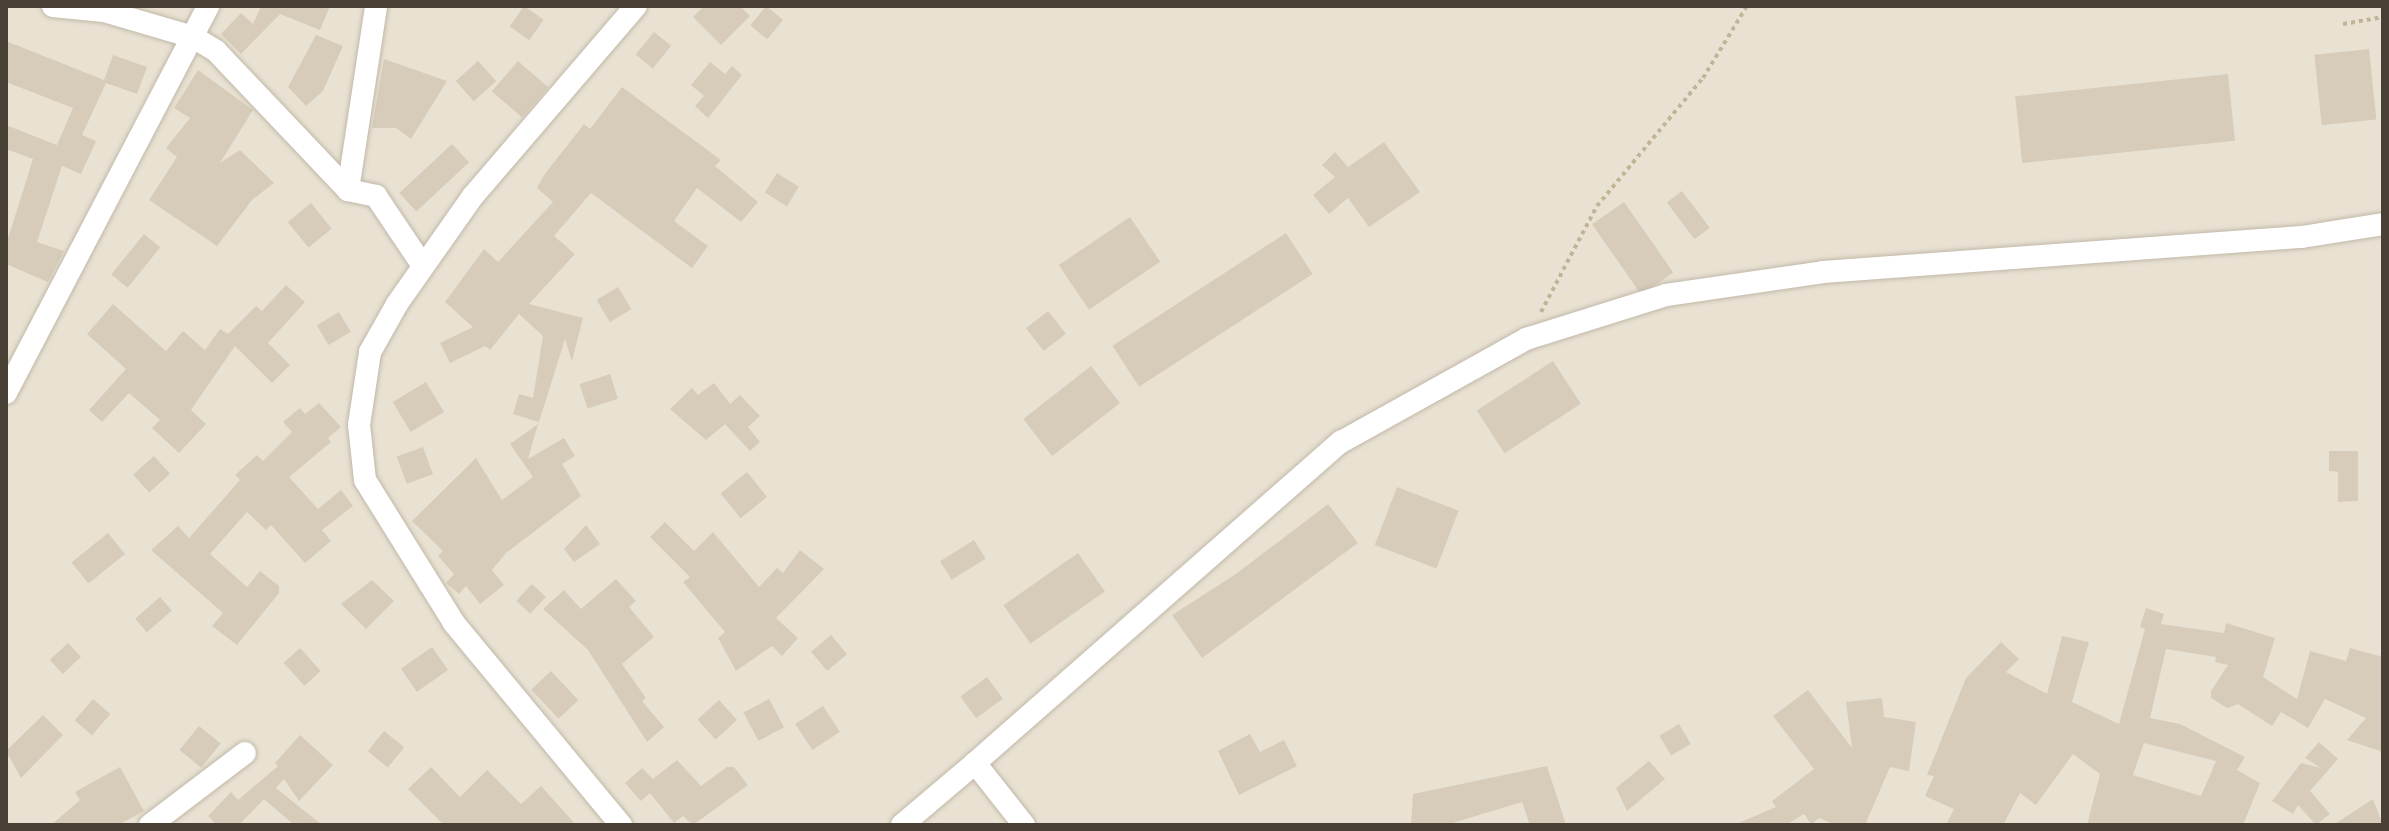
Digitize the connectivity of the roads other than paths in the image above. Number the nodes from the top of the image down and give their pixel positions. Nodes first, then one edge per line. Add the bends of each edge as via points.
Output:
1 (53, 6) edge
2 (208, 6) edge
3 (376, 6) edge
4 (636, 6) edge
5 (193, 37) junction
6 (348, 190) junction
7 (2383, 224) edge
8 (423, 266) junction
9 (6, 393) edge
10 (245, 753) dead end
11 (975, 763) junction
12 (150, 825) edge
13 (621, 825) edge
14 (902, 825) edge
15 (1024, 825) edge

1 - 5 street via 104,11
2 - 5 street
3 - 6 street
4 - 8 street via 473,196
5 - 6 street via 216,51
5 - 9 street
6 - 8 street via 376,196
7 - 11 street via 2302,237 1823,272 1666,295 1526,339 1341,442
8 - 13 street via 370,352 359,425 365,480 454,623
10 - 12 street
11 - 14 street
11 - 15 street

